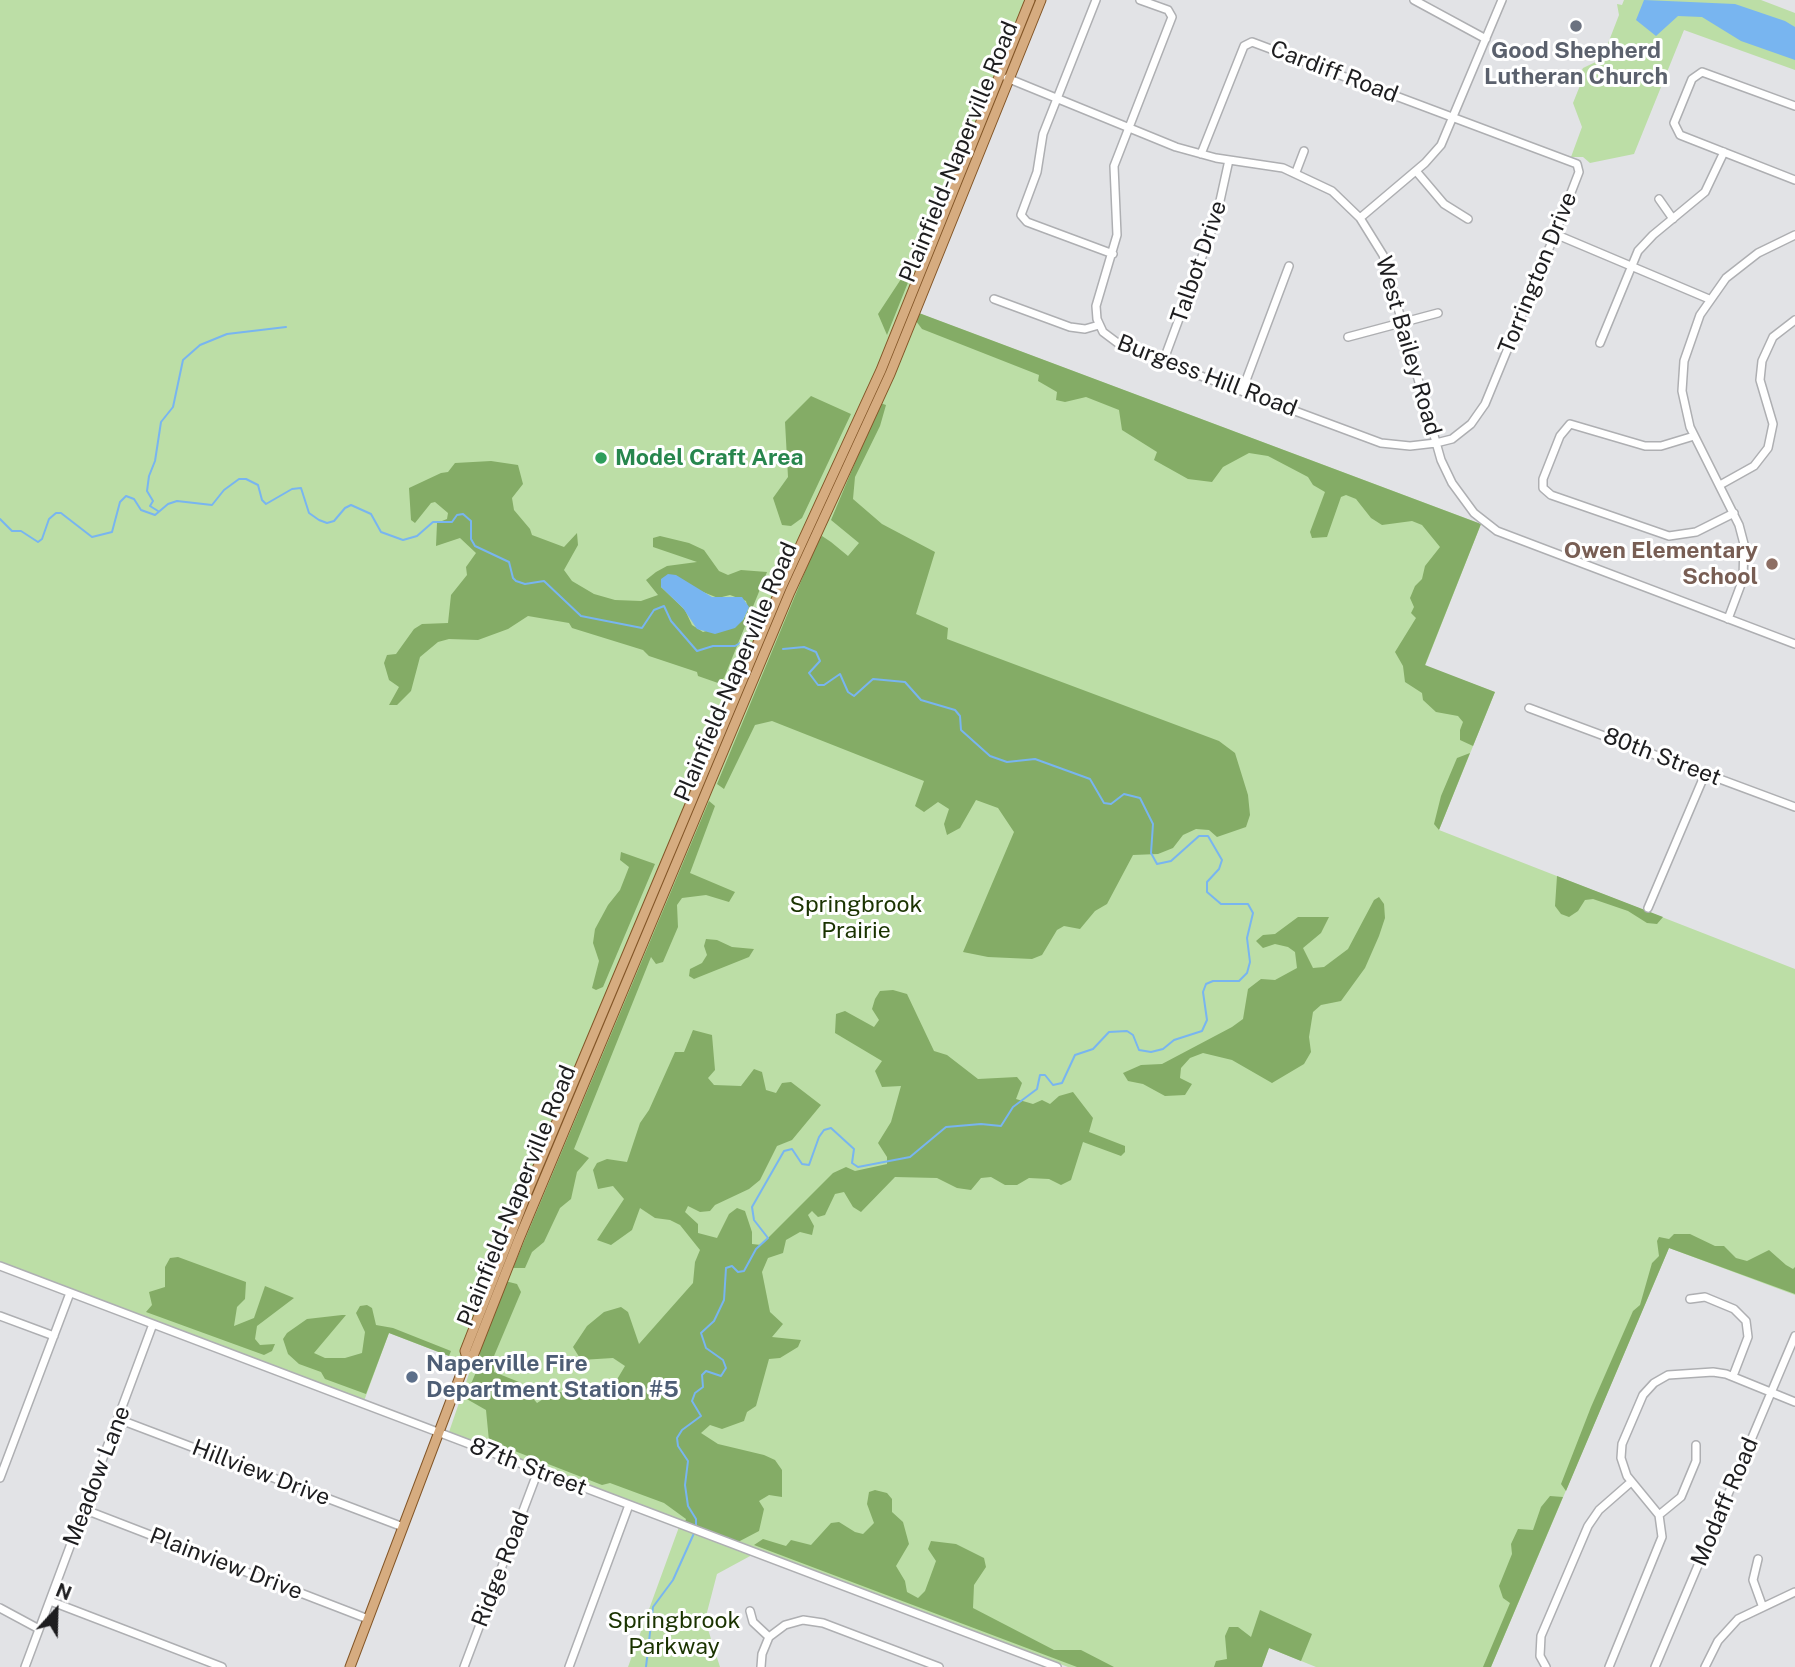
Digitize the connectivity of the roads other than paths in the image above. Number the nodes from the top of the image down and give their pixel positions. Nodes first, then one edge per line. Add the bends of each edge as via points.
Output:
1 (1030, 0) edge
2 (1041, 0) edge
3 (1096, 0) edge
4 (1140, 0) edge
5 (1414, 0) edge
6 (1502, 0) edge
7 (1486, 39) junction
8 (1005, 77) junction
9 (1057, 99) junction
10 (1795, 106) edge
11 (1455, 118) junction
12 (1128, 128) junction
13 (1304, 151) dead end
14 (1724, 152) junction
15 (1201, 154) junction
16 (1229, 160) junction
17 (1416, 171) junction
18 (1296, 172) junction
19 (1795, 180) edge
20 (1659, 199) dead end
21 (1360, 218) junction
22 (1468, 219) dead end
23 (1673, 219) junction
24 (1555, 234) junction
25 (1795, 235) edge
26 (1113, 254) junction
27 (1632, 265) junction
28 (1289, 266) dead end
29 (994, 299) dead end
30 (1709, 299) junction
31 (1438, 313) dead end
32 (1795, 320) edge
33 (1402, 322) junction
34 (1099, 325) junction
35 (1348, 337) dead end
36 (1600, 343) dead end
37 (1163, 362) junction
38 (1242, 391) junction
39 (1694, 436) junction
40 (1436, 443) junction
41 (1720, 485) junction
42 (1734, 513) junction
43 (1728, 619) junction
44 (1795, 644) edge
45 (1529, 708) dead end
46 (1705, 774) junction
47 (1795, 807) edge
48 (1648, 908) dead end
49 (0, 1266) edge
50 (70, 1293) junction
51 (1690, 1299) dead end
52 (0, 1316) edge
53 (153, 1324) junction
54 (54, 1336) junction
55 (1795, 1336) edge
56 (1733, 1376) junction
57 (1771, 1392) junction
58 (1795, 1402) edge
59 (118, 1419) junction
60 (439, 1433) junction
61 (1696, 1445) dead end
62 (2, 1464) edge
63 (538, 1471) junction
64 (0, 1478) edge
65 (1631, 1482) junction
66 (629, 1505) junction
67 (83, 1509) junction
68 (1659, 1515) junction
69 (403, 1527) junction
70 (1758, 1559) dead end
71 (1795, 1592) edge
72 (50, 1601) junction
73 (1762, 1605) junction
74 (0, 1608) edge
75 (750, 1611) dead end
76 (368, 1619) junction
77 (39, 1629) junction
78 (769, 1637) junction
79 (197, 1658) junction
80 (25, 1667) edge
81 (194, 1667) edge
82 (222, 1667) edge
83 (350, 1667) edge
84 (464, 1667) edge
85 (569, 1667) edge
86 (761, 1667) edge
87 (939, 1667) edge
88 (1057, 1667) edge
89 (1546, 1667) edge
90 (1609, 1667) edge
91 (1655, 1667) edge
92 (1705, 1667) edge

1 - 8 main road, Plainfield-Naperville Road
2 - 8 main road, Plainfield-Naperville Road
3 - 9 street
4 - 12 street, Burgess Hill Road via 1168,10 1172,16
5 - 7 street
6 - 7 street
7 - 11 street
8 - 9 street, West Bailey Road
8 - 60 main road, Plainfield-Naperville Road via 890,374 790,592
9 - 12 street, West Bailey Road
9 - 26 street via 1021,217
10 - 14 street via 1699,72 1674,127 1680,135
11 - 15 street, Cardiff Road via 1252,42 1243,49
11 - 17 street via 1441,145
11 - 24 street, Torrington Drive via 1577,164 1580,172
12 - 15 street, West Bailey Road
12 - 26 street, Burgess Hill Road via 1112,173 1118,223
13 - 18 street
14 - 19 street
14 - 23 street via 1705,192
15 - 16 street, West Bailey Road
16 - 18 street, West Bailey Road
16 - 37 street, Talbot Drive via 1216,219
17 - 21 street
17 - 22 street via 1444,204
18 - 21 street, West Bailey Road via 1332,191
20 - 23 street
21 - 33 street, West Bailey Road via 1383,255
23 - 27 street via 1646,241
24 - 27 street
24 - 40 street, Torrington Drive via 1483,408 1466,429
25 - 30 street via 1744,262
26 - 34 street, Burgess Hill Road via 1097,302
27 - 30 street
27 - 36 street
28 - 38 street
29 - 34 street via 1076,329
30 - 39 street via 1691,337 1682,377 1683,403
31 - 33 street
32 - 41 street via 1773,337 1762,361 1760,380 1773,424 1768,448 1754,466
33 - 35 street
33 - 40 street, West Bailey Road
34 - 37 street, Burgess Hill Road via 1115,343
37 - 38 street, Burgess Hill Road
38 - 40 street, Burgess Hill Road via 1381,443
39 - 41 street
39 - 42 street via 1644,446 1570,424 1560,436 1543,488 1551,495 1669,536 1696,532
40 - 43 street, West Bailey Road via 1459,494 1491,528
41 - 42 street
42 - 43 street via 1745,563
43 - 44 street, West Bailey Road
45 - 46 street, 80th Street
46 - 47 street, 80th Street
46 - 48 street
49 - 50 street, 87th Street
50 - 53 street, 87th Street
50 - 54 street
51 - 56 street via 1705,1297 1734,1309 1746,1321 1748,1337
52 - 54 street
53 - 59 street, Meadow Lane
53 - 60 street, 87th Street
54 - 62 street
55 - 57 street, Modaff Road
56 - 57 street
56 - 65 street via 1680,1372 1649,1387 1622,1444 1622,1462
57 - 58 street
57 - 91 street, Modaff Road
59 - 67 street, Meadow Lane
59 - 69 street, Hillview Drive
60 - 63 street, 87th Street
60 - 69 main road, Plainfield-Naperville Road
61 - 68 street via 1696,1461 1681,1497
62 - 64 street
63 - 66 street, 87th Street
63 - 84 street, Ridge Road
65 - 68 street
65 - 89 street via 1588,1526 1541,1636 1540,1656
66 - 85 street
66 - 88 street, 87th Street
67 - 72 street, Meadow Lane
67 - 76 street, Plainview Drive
68 - 90 street via 1661,1544
69 - 76 main road, Plainfield-Naperville Road
70 - 73 street via 1753,1580
71 - 73 street
72 - 77 street, Meadow Lane
72 - 79 street
73 - 92 street via 1724,1633
74 - 77 street
75 - 78 street via 753,1622
76 - 83 main road, Plainfield-Naperville Road
77 - 80 street, Meadow Lane
78 - 86 street
78 - 87 street via 790,1622 810,1620
79 - 81 street
79 - 82 street

